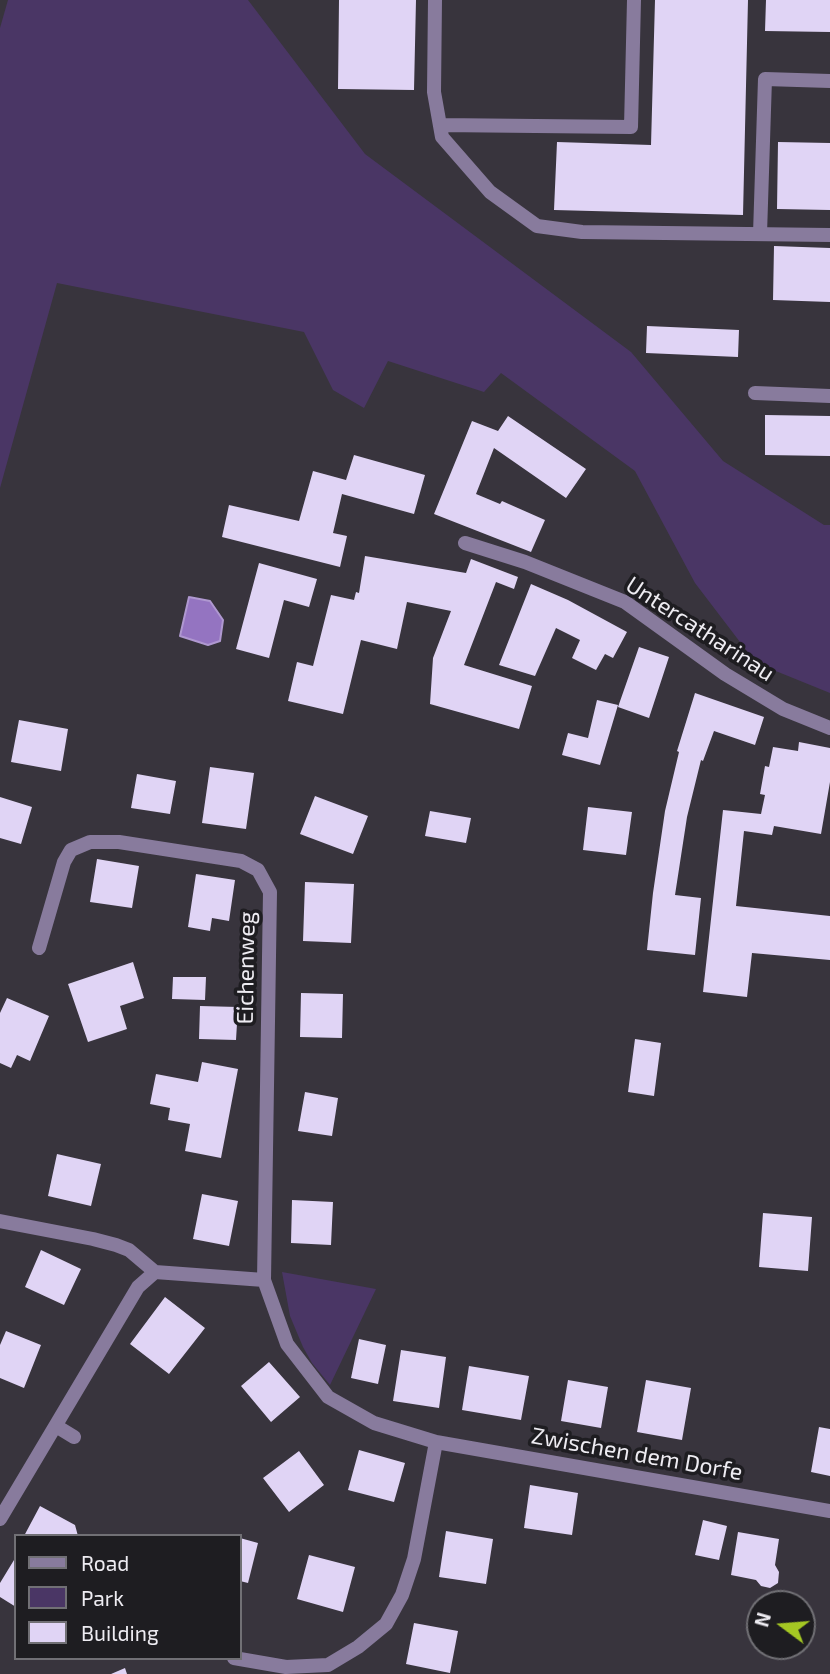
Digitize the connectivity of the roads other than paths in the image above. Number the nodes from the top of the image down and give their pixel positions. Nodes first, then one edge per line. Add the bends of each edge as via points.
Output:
1 (435, 0) edge
2 (634, 0) edge
3 (830, 80) edge
4 (440, 125) junction
5 (760, 234) junction
6 (830, 235) edge
7 (755, 393) dead end
8 (830, 396) edge
9 (465, 543) dead end
10 (830, 728) edge
11 (39, 948) dead end
12 (0, 1221) edge
13 (155, 1272) junction
14 (264, 1280) junction
15 (56, 1426) junction
16 (74, 1437) dead end
17 (436, 1442) junction
18 (830, 1511) edge
19 (0, 1519) edge
20 (242, 1659) edge

1 - 4 street via 434,92
2 - 4 street via 631,127
3 - 5 street via 765,79
4 - 5 street via 442,137 490,192 537,226 582,232
5 - 6 street
7 - 8 street
9 - 10 street, Untercatharinau via 625,602 725,674 783,709
11 - 14 street, Eichenweg via 64,862 71,850 90,842 119,842 241,861 258,870 270,892
12 - 13 street via 116,1245
13 - 14 street
13 - 15 street via 138,1287
14 - 17 street, Zwischen dem Dorfe via 287,1345 328,1397 374,1423
15 - 16 street
15 - 19 street
17 - 18 street, Zwischen dem Dorfe
17 - 20 street via 414,1559 386,1624 328,1665 285,1667

